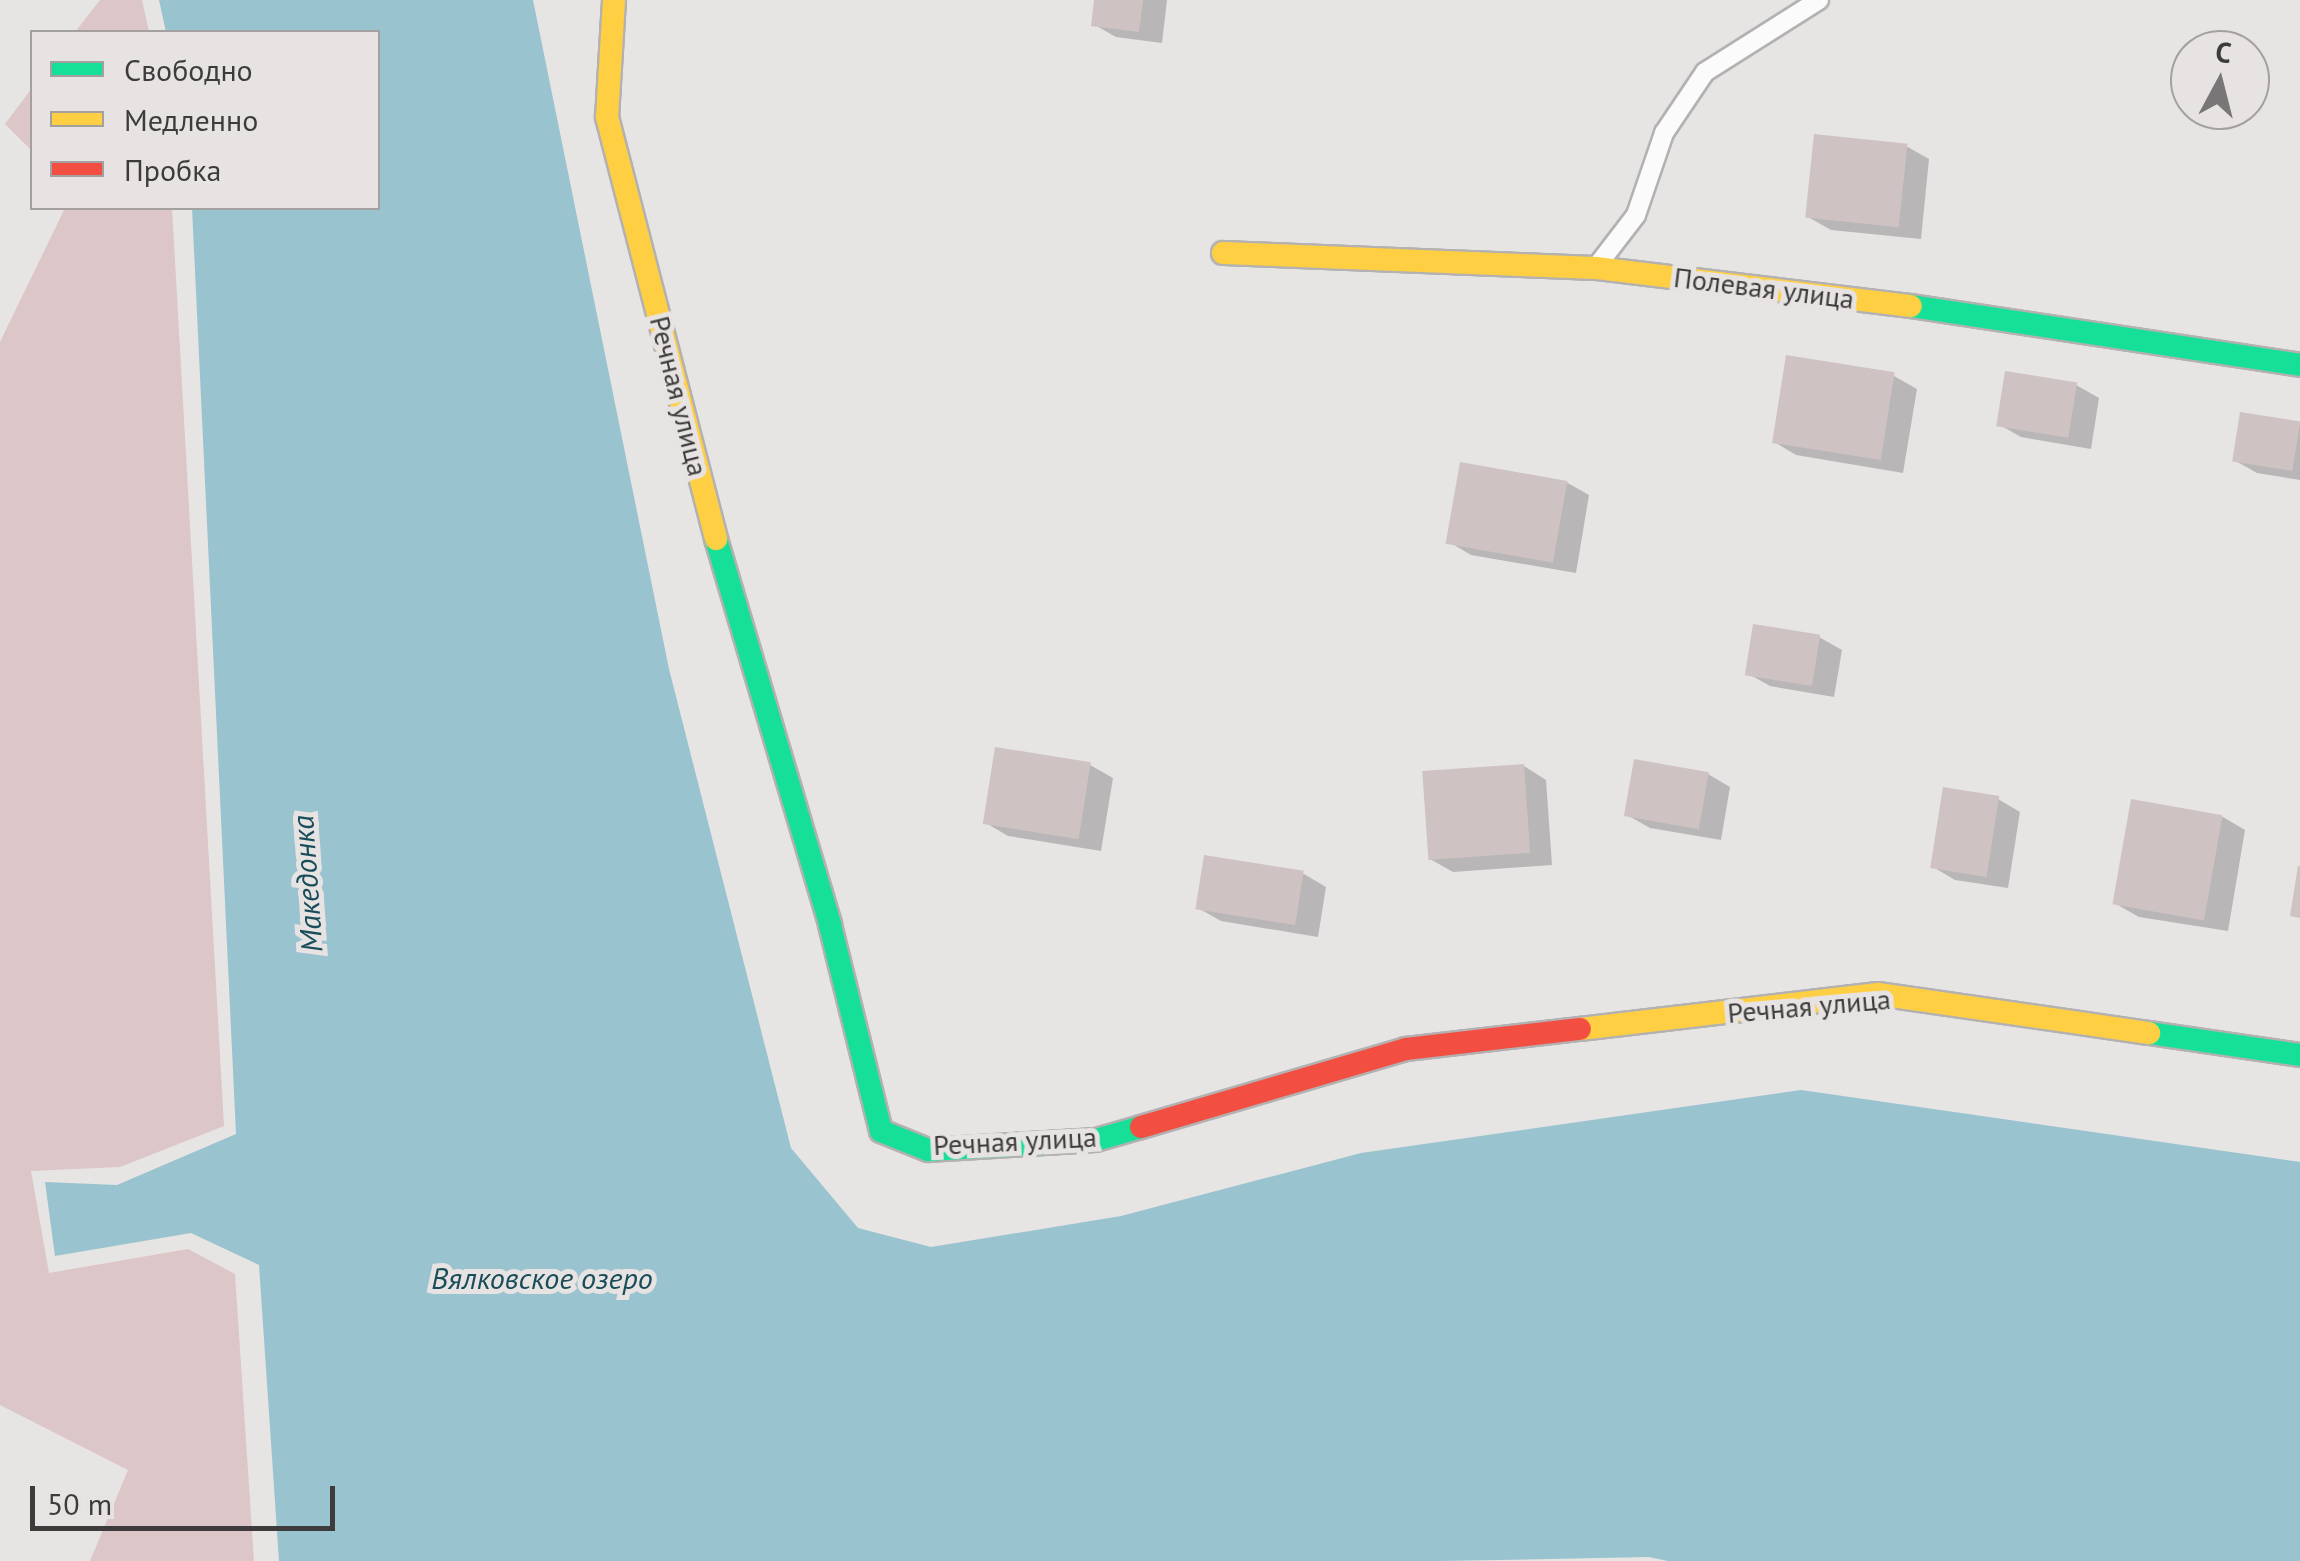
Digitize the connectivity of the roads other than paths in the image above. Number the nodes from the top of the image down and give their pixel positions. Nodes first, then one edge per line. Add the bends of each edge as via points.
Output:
1 (614, 0) edge
2 (1820, 0) edge
3 (1223, 253) dead end
4 (1596, 268) junction
5 (2300, 365) edge
6 (2300, 1055) edge

1 - 6 street, Речная улица via 607,118 737,621 830,925 881,1130 928,1150 1096,1140 1406,1049 1878,994
2 - 4 lane via 1705,72 1664,133 1636,215
3 - 4 street, Полевая улица
4 - 5 street, Полевая улица

